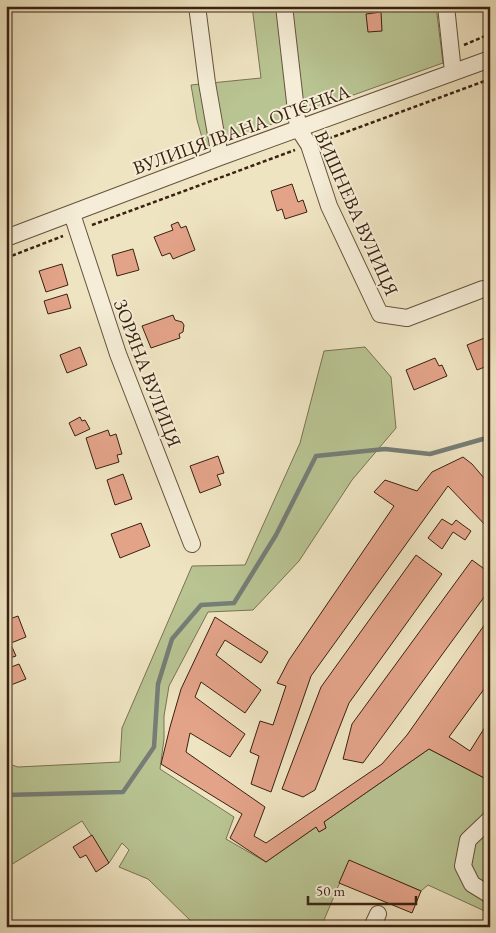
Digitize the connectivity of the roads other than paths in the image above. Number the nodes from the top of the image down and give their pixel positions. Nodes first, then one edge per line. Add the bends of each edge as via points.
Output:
1 (197, 6) edge
2 (284, 6) edge
3 (446, 6) edge
4 (490, 59) edge
5 (453, 72) junction
6 (298, 128) junction
7 (220, 157) junction
8 (72, 214) junction
9 (6, 238) edge
10 (483, 289) dead end
11 (192, 544) dead end
12 (490, 819) edge
13 (490, 896) edge

1 - 7 street
2 - 6 street
3 - 5 street
4 - 5 street, ВУЛИЦЯ ІВАНА ОГІЄНКА
5 - 6 street, ВУЛИЦЯ ІВАНА ОГІЄНКА
6 - 7 street, ВУЛИЦЯ ІВАНА ОГІЄНКА
6 - 10 street, ВИШНЕВА ВУЛИЦЯ via 309,145 329,206 380,314 407,318
7 - 8 street, ВУЛИЦЯ ІВАНА ОГІЄНКА
8 - 9 street, ВУЛИЦЯ ІВАНА ОГІЄНКА
8 - 11 street, ЗОРЯНА ВУЛИЦЯ via 118,354
12 - 13 street via 468,840 463,866 472,884

